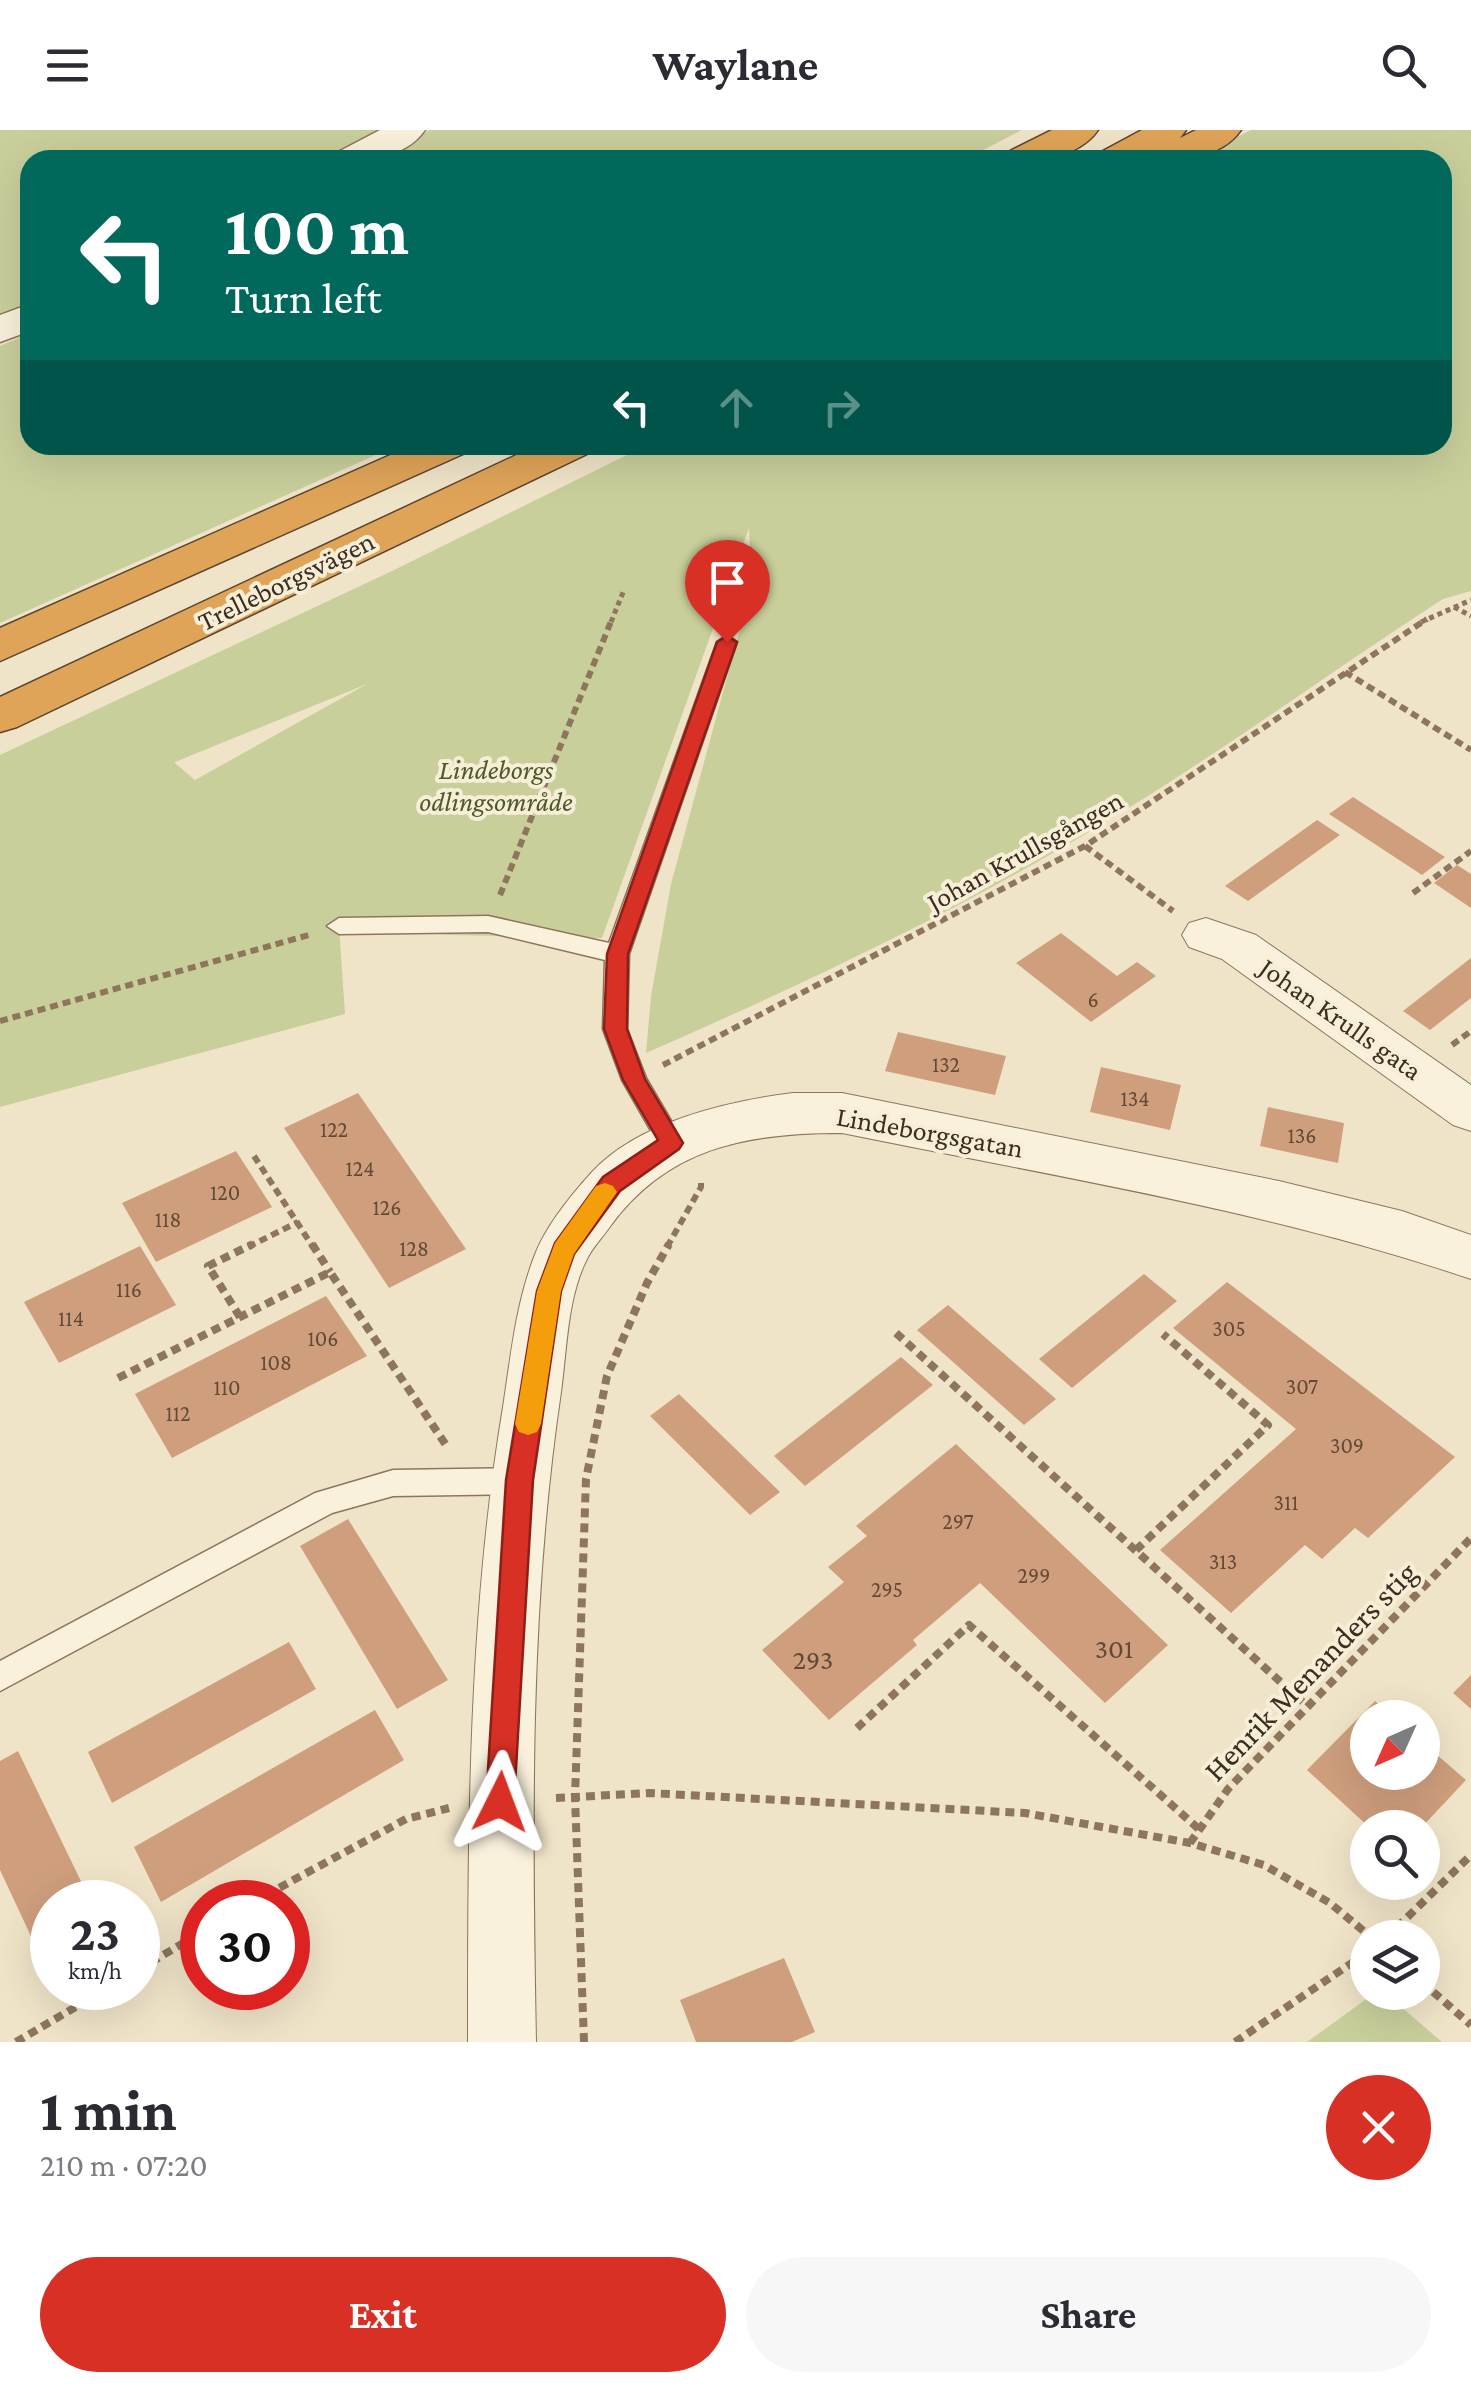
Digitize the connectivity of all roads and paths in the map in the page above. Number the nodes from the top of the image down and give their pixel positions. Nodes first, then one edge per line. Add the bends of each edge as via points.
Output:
1 (407, 130) edge
2 (1046, 130) edge
3 (1080, 130) edge
4 (1168, 130) edge
5 (1223, 130) edge
6 (369, 150) edge
7 (1012, 150) edge
8 (1041, 150) edge
9 (1132, 150) edge
10 (1185, 150) edge
11 (426, 455) edge
12 (551, 455) edge
13 (624, 590) dead end
14 (1471, 600) edge
15 (1453, 606) junction
16 (1471, 616) edge
17 (727, 642) dead end
18 (0, 646) edge
19 (1345, 672) junction
20 (0, 716) edge
21 (1471, 750) edge
22 (1085, 846) junction
23 (1471, 851) edge
24 (1413, 893) dead end
25 (488, 924) junction
26 (339, 926) joint
27 (1206, 936) joint
28 (618, 954) junction
29 (0, 1021) edge
30 (634, 1080) junction
31 (1471, 1111) edge
32 (671, 1143) junction
33 (254, 1156) dead end
34 (298, 1222) junction
35 (1471, 1257) edge
36 (330, 1272) junction
37 (240, 1317) junction
38 (896, 1333) dead end
39 (1163, 1334) dead end
40 (118, 1378) dead end
41 (494, 1480) junction
42 (1471, 1538) edge
43 (1136, 1550) junction
44 (0, 1676) edge
45 (1306, 1705) junction
46 (857, 1728) dead end
47 (575, 1797) junction
48 (500, 1802) junction
49 (1200, 1830) junction
50 (1190, 1843) junction
51 (1471, 1855) edge
52 (293, 1880) edge
53 (1350, 1920) edge
54 (1404, 1920) edge
55 (1350, 1964) edge
56 (1440, 1998) edge
57 (71, 2010) edge
58 (1471, 2025) edge
59 (16, 2042) edge
60 (502, 2042) edge
61 (584, 2042) edge
62 (1235, 2042) edge

1 - 6 street
2 - 7 highway
3 - 8 highway
4 - 9 highway
5 - 10 highway
11 - 18 highway, Trelleborgsvägen
12 - 20 highway, Trelleborgsvägen
13 - 25 path
14 - 15 path, Johan Krullsgången
15 - 16 path
15 - 19 path, Johan Krullsgången
17 - 28 lane
19 - 21 path
19 - 22 path, Johan Krullsgången
22 - 27 path
22 - 30 path, Johan Krullsgången
23 - 24 path
25 - 26 lane
25 - 28 lane
26 - 29 path
27 - 31 street, Johan Krulls gata via 1239,947
28 - 30 lane via 616,1029
30 - 32 lane
32 - 35 street, Lindeborgsgatan via 745,1119 842,1112 1279,1202 1402,1232
32 - 41 street, Lindeborgsgatan via 612,1184 563,1250
32 - 47 path via 701,1168 702,1187 647,1284 606,1376 586,1479
33 - 34 path
34 - 36 path
34 - 37 path via 208,1266
36 - 37 path
36 - 41 path
37 - 40 path
38 - 43 path
39 - 43 path via 1268,1425
41 - 44 lane via 393,1483 325,1502
41 - 48 street, Lindeborgsgatan
42 - 45 path, Henrik Menanders stig
43 - 45 path
45 - 49 path, Henrik Menanders stig via 1228,1789
46 - 49 path via 969,1626
47 - 48 path
47 - 50 path via 648,1792 990,1810
47 - 61 path
48 - 52 path via 406,1819
48 - 60 street, Lindeborgsgatan
49 - 50 path, Henrik Menanders stig
50 - 53 path via 1264,1866
51 - 54 path
55 - 62 path
56 - 58 path
57 - 59 path

